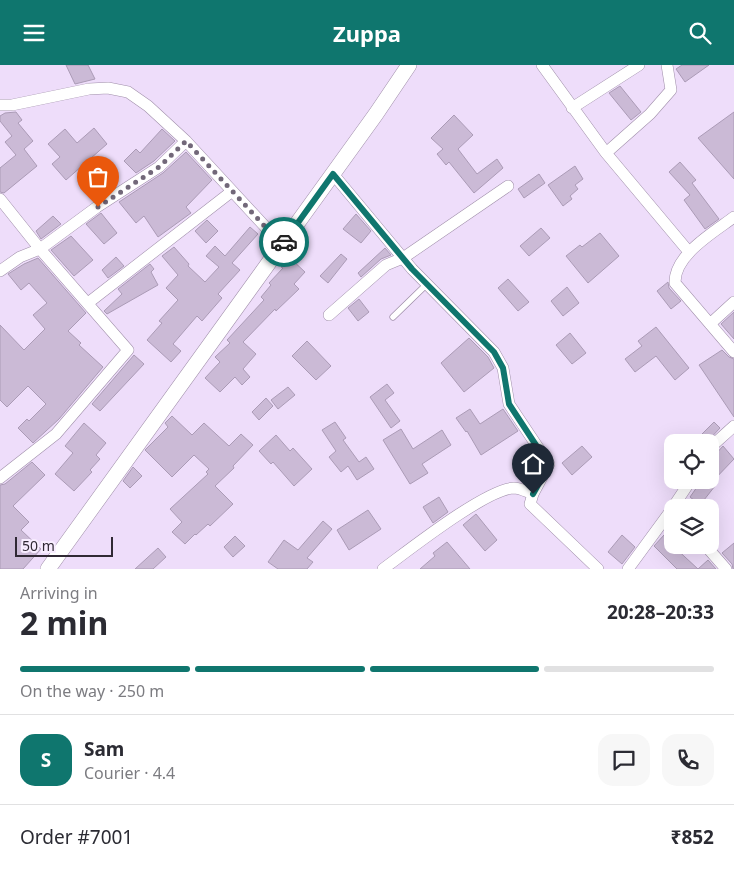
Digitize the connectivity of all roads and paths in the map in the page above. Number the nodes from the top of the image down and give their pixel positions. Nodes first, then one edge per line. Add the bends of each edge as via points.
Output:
1 (409, 65) edge
2 (542, 65) edge
3 (639, 65) edge
4 (667, 65) edge
5 (0, 105) edge
6 (572, 108) junction
7 (186, 141) junction
8 (606, 153) junction
9 (333, 174) junction
10 (508, 186) dead end
11 (231, 192) junction
12 (0, 199) edge
13 (734, 217) edge
14 (282, 245) junction
15 (40, 249) junction
16 (689, 252) junction
17 (403, 258) junction
18 (0, 271) edge
19 (427, 284) junction
20 (734, 302) edge
21 (88, 303) junction
22 (329, 315) dead end
23 (393, 317) dead end
24 (710, 325) junction
25 (734, 352) edge
26 (734, 426) edge
27 (719, 440) edge
28 (0, 478) edge
29 (533, 494) junction
30 (664, 520) edge
31 (713, 554) edge
32 (48, 569) edge
33 (383, 569) edge
34 (598, 569) edge
35 (628, 569) edge
36 (726, 569) edge

1 - 9 street
2 - 6 street
3 - 6 street
4 - 8 street via 671,90 650,114
5 - 7 street via 108,88 138,97
6 - 8 street
7 - 11 street
7 - 15 street via 159,167
8 - 16 street
9 - 14 street
9 - 17 street
10 - 17 street
11 - 14 street
11 - 21 street
12 - 15 street
13 - 16 street
14 - 32 street
15 - 18 street via 20,257
15 - 21 street
16 - 24 street via 675,274 675,283
17 - 19 street
17 - 22 street via 386,265
19 - 23 lane
19 - 29 street via 494,352 503,368 509,404 549,465
20 - 24 street
21 - 28 street via 128,350 56,434
24 - 25 street
26 - 27 street
29 - 33 street via 515,488 500,492 465,511
29 - 34 street via 530,504
30 - 35 street
31 - 36 street

